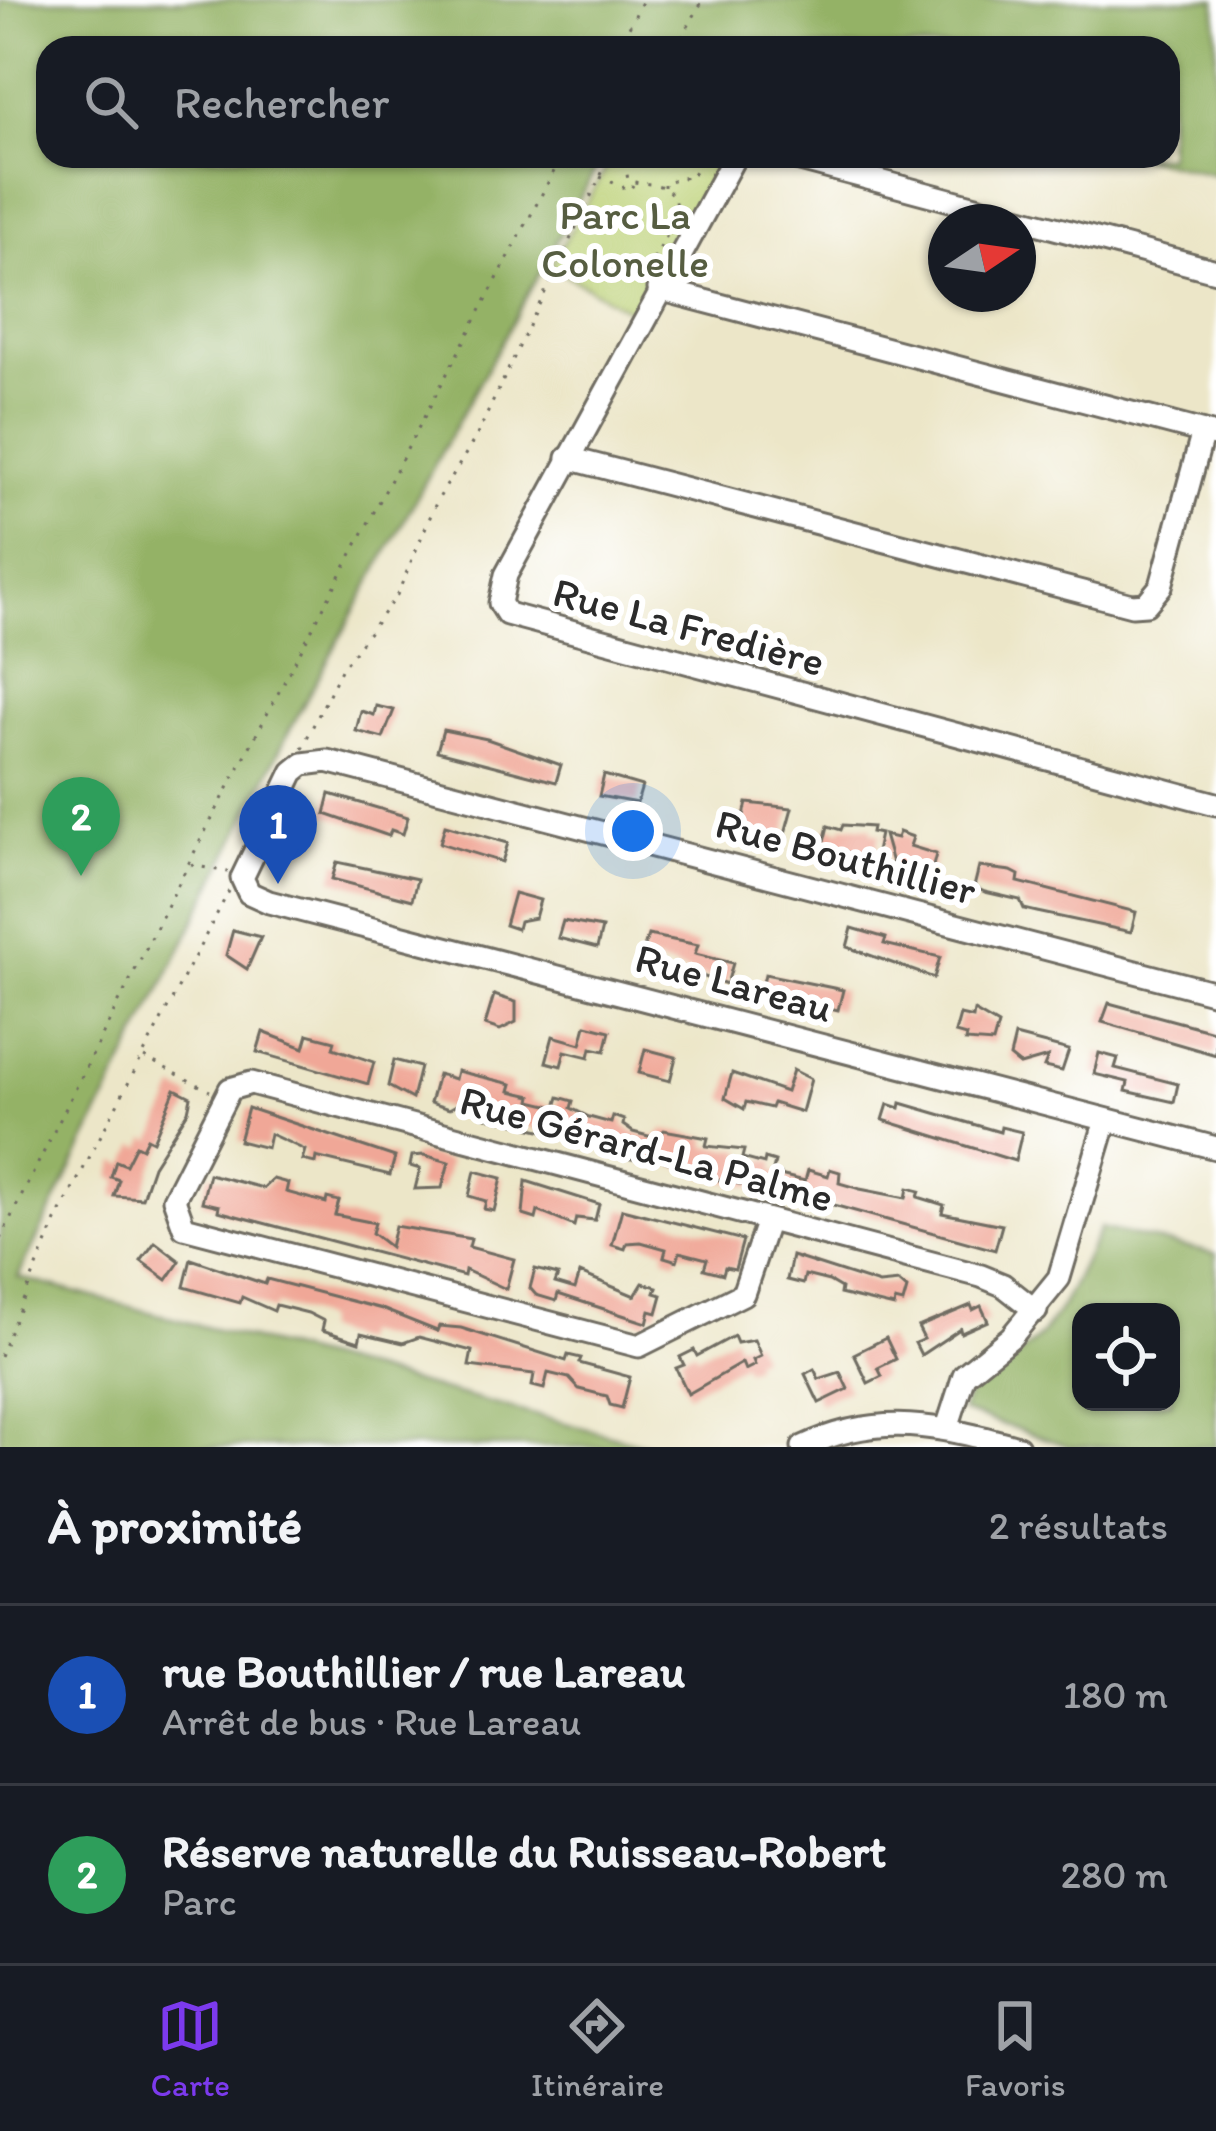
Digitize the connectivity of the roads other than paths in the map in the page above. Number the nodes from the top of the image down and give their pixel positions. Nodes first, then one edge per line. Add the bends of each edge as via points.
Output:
1 (723, 168) edge
2 (830, 168) edge
3 (1216, 271) edge
4 (663, 281) junction
5 (1210, 433) edge
6 (568, 458) junction
7 (1216, 804) edge
8 (242, 878) joint
9 (1216, 993) edge
10 (1106, 1120) junction
11 (1216, 1148) edge
12 (768, 1220) junction
13 (1036, 1311) junction
14 (947, 1428) junction
15 (803, 1447) edge
16 (1018, 1447) edge

1 - 4 street, Rue La Fredière
2 - 3 street
4 - 5 street
4 - 6 street, Rue La Fredière
5 - 6 street via 1161,586 1146,604 1132,605
6 - 7 street, Rue La Fredière via 500,589 500,603 518,621
8 - 9 street, Rue Bouthillier via 282,789 303,764 338,763
8 - 10 street, Rue Lareau via 249,893 269,902
10 - 11 street, Rue Lareau
10 - 13 street via 1070,1254
12 - 12 street, Rue Gérard-La Palme via 250,1083 227,1094 174,1199 184,1227 626,1345 651,1343 732,1304 750,1282
12 - 13 street, Rue Gérard-La Palme via 981,1276
13 - 14 street via 964,1375
14 - 15 street via 883,1422
14 - 16 street

